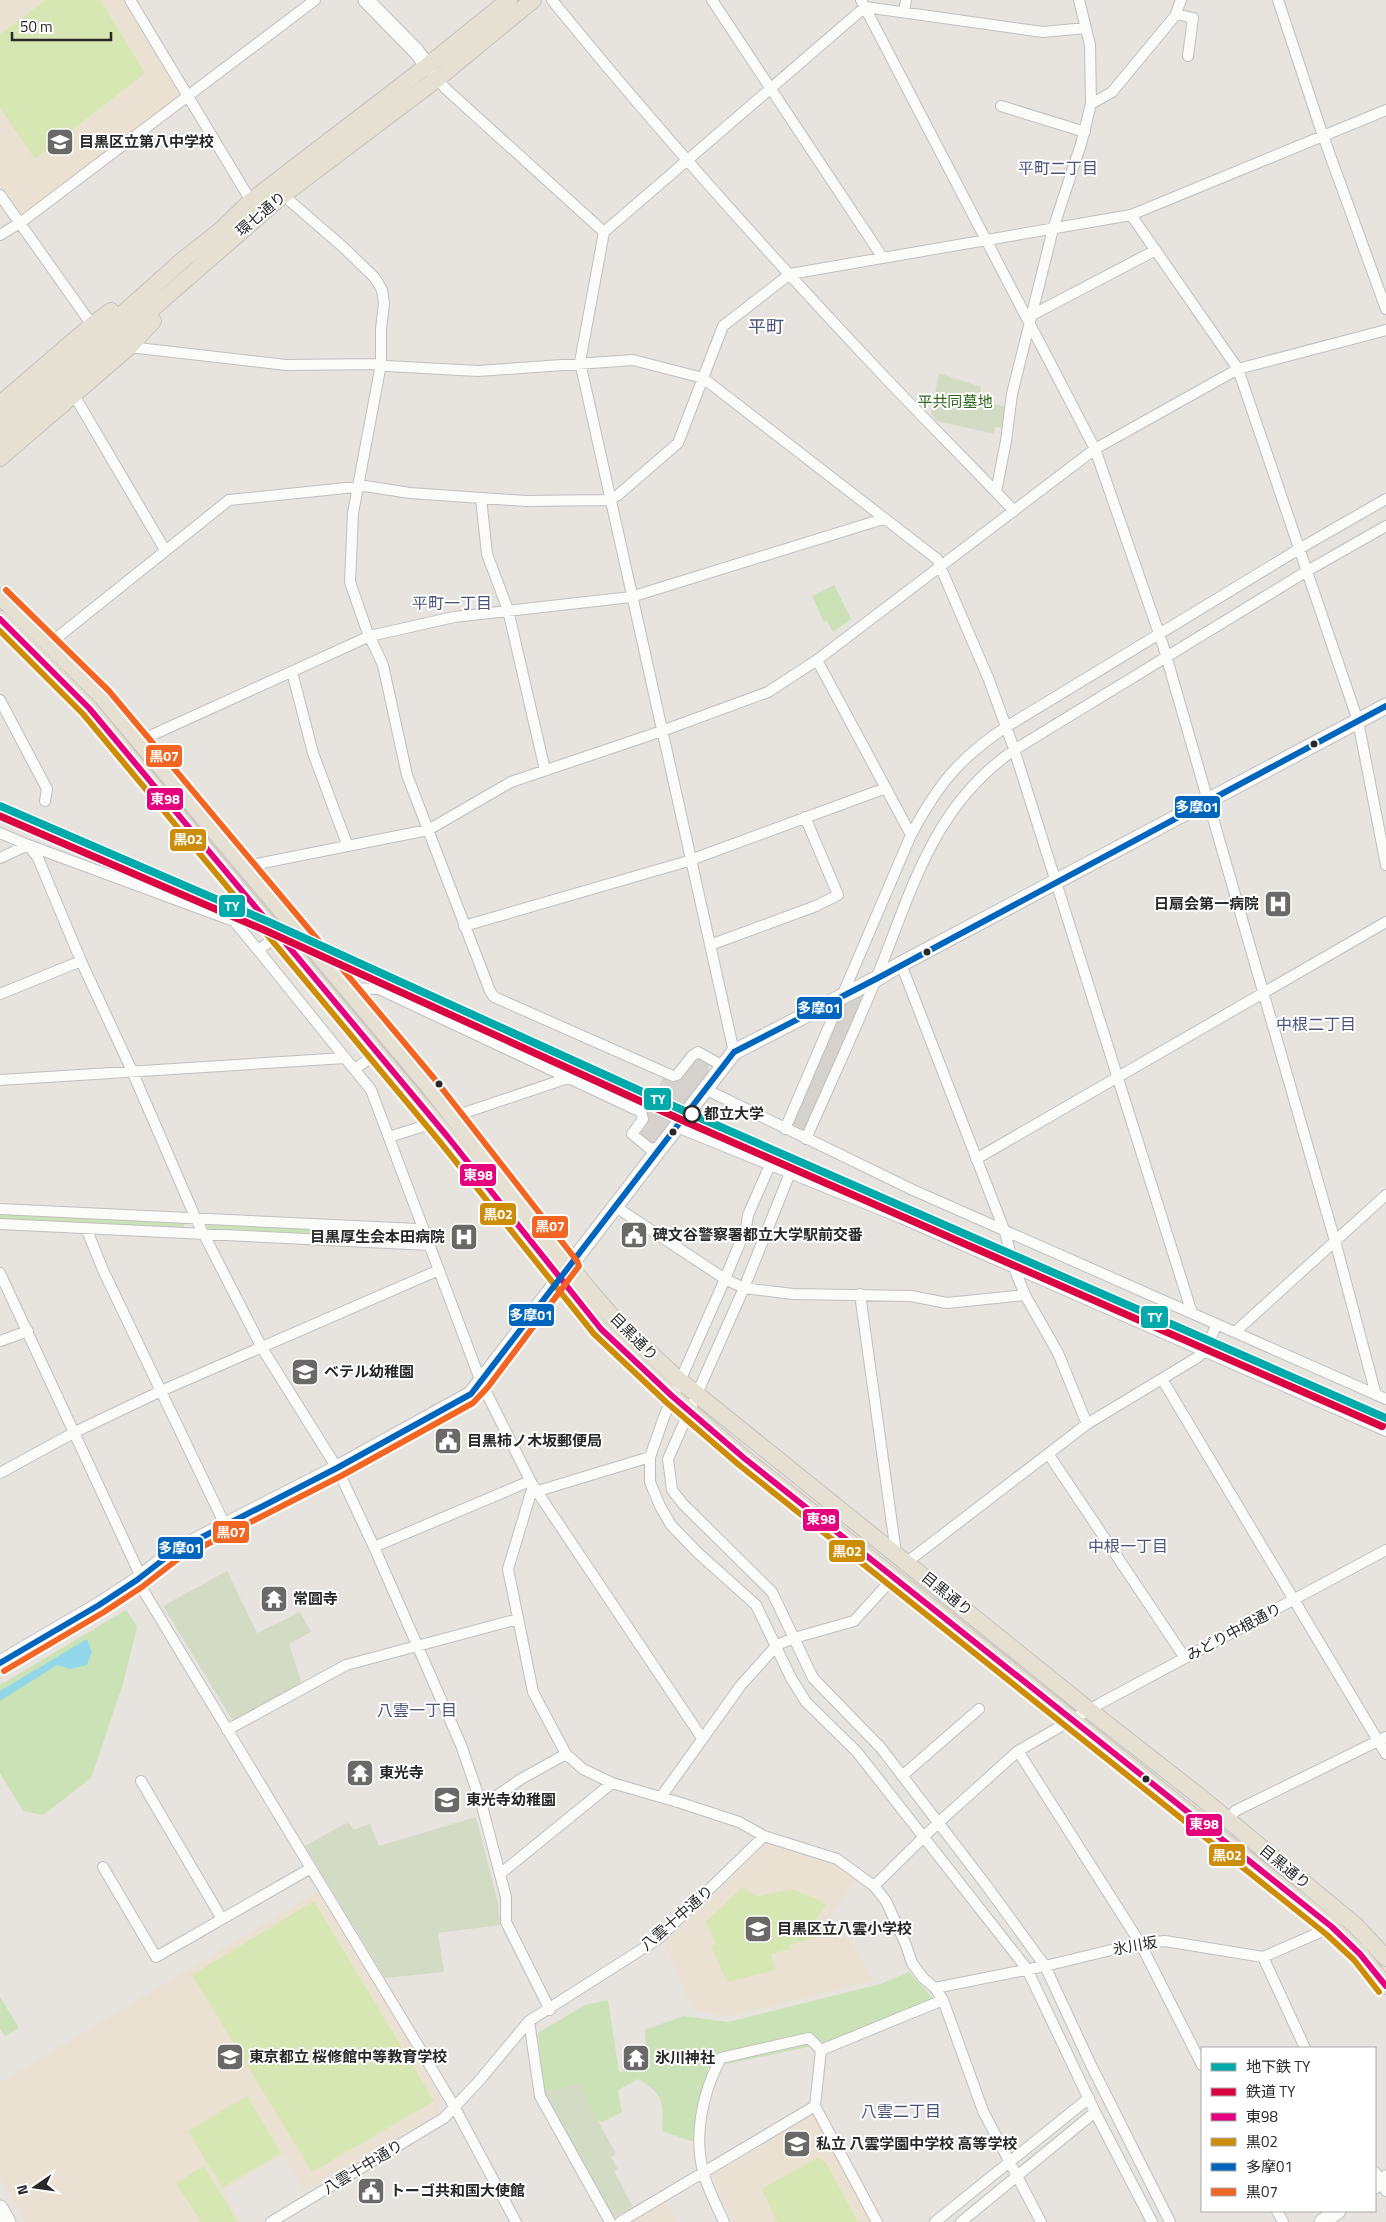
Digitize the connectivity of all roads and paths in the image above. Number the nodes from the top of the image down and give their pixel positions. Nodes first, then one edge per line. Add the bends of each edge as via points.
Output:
1 (130, 0) edge
2 (316, 0) edge
3 (366, 0) edge
4 (508, 0) edge
5 (533, 0) edge
6 (552, 0) edge
7 (712, 0) edge
8 (906, 0) edge
9 (1079, 0) edge
10 (1181, 0) edge
11 (1278, 0) edge
12 (863, 4) edge
13 (904, 12) junction
14 (1176, 14) junction
15 (1086, 28) junction
16 (1188, 56) dead end
17 (427, 66) junction
18 (438, 79) junction
19 (770, 88) junction
20 (188, 97) junction
21 (1091, 104) junction
22 (1001, 106) dead end
23 (1386, 110) edge
24 (1085, 132) junction
25 (1323, 136) junction
26 (688, 159) junction
27 (0, 195) edge
28 (283, 195) junction
29 (251, 201) junction
30 (1131, 215) junction
31 (20, 223) junction
32 (1053, 229) junction
33 (604, 232) junction
34 (0, 236) edge
35 (987, 240) junction
36 (1156, 250) junction
37 (883, 258) junction
38 (184, 259) junction
39 (205, 264) junction
40 (790, 274) junction
41 (1386, 310) edge
42 (1031, 319) junction
43 (92, 325) junction
44 (1386, 330) edge
45 (129, 347) junction
46 (580, 362) junction
47 (382, 364) junction
48 (1238, 369) junction
49 (703, 378) junction
50 (74, 395) junction
51 (9, 415) edge
52 (0, 441) edge
53 (1095, 449) junction
54 (0, 458) edge
55 (358, 487) junction
56 (996, 492) junction
57 (481, 498) junction
58 (1386, 499) edge
59 (609, 500) junction
60 (1014, 511) junction
61 (883, 518) junction
62 (1386, 526) edge
63 (165, 550) junction
64 (1300, 551) junction
65 (942, 565) junction
66 (1306, 569) junction
67 (0, 596) edge
68 (631, 597) junction
69 (508, 610) junction
70 (2, 622) edge
71 (370, 636) junction
72 (1160, 636) junction
73 (49, 644) junction
74 (1166, 654) junction
75 (817, 660) junction
76 (292, 672) junction
77 (0, 700) edge
78 (1386, 706) edge
79 (1358, 721) junction
80 (1007, 729) junction
81 (662, 731) junction
82 (139, 741) junction
83 (1013, 748) junction
84 (545, 770) junction
85 (886, 788) junction
86 (45, 800) dead end
87 (1208, 801) junction
88 (805, 817) junction
89 (428, 830) junction
90 (0, 832) edge
91 (911, 835) junction
92 (347, 844) junction
93 (28, 845) junction
94 (0, 858) edge
95 (691, 860) junction
96 (1386, 865) edge
97 (248, 872) junction
98 (1056, 881) junction
99 (1386, 922) edge
100 (464, 926) junction
101 (278, 936) junction
102 (710, 945) junction
103 (258, 950) junction
104 (81, 961) junction
105 (901, 964) junction
106 (871, 981) junction
107 (347, 988) junction
108 (845, 993) junction
109 (1263, 993) junction
110 (0, 994) edge
111 (734, 1052) junction
112 (377, 1053) junction
113 (345, 1058) junction
114 (724, 1066) junction
115 (355, 1069) junction
116 (132, 1071) junction
117 (1118, 1077) junction
118 (568, 1078) junction
119 (0, 1080) edge
120 (706, 1089) junction
121 (452, 1117) junction
122 (433, 1120) junction
123 (677, 1127) junction
124 (788, 1130) junction
125 (389, 1136) junction
126 (803, 1138) junction
127 (660, 1149) junction
128 (976, 1159) junction
129 (773, 1166) junction
130 (789, 1173) junction
131 (1386, 1195) edge
132 (616, 1207) junction
133 (0, 1209) edge
134 (196, 1219) junction
135 (0, 1224) edge
136 (423, 1227) junction
137 (86, 1228) junction
138 (1004, 1232) junction
139 (204, 1234) junction
140 (1335, 1241) junction
141 (430, 1245) junction
142 (1014, 1268) junction
143 (439, 1270) junction
144 (0, 1272) edge
145 (565, 1273) junction
146 (724, 1279) junction
147 (744, 1288) junction
148 (860, 1294) junction
149 (1025, 1295) junction
150 (1192, 1313) junction
151 (1217, 1324) junction
152 (28, 1331) junction
153 (1236, 1332) junction
154 (0, 1341) edge
155 (262, 1348) junction
156 (1205, 1351) junction
157 (1162, 1379) junction
158 (679, 1380) junction
159 (482, 1382) junction
160 (161, 1391) junction
161 (696, 1393) junction
162 (672, 1396) junction
163 (1381, 1397) edge
164 (689, 1410) junction
165 (1087, 1424) junction
166 (1386, 1431) edge
167 (75, 1432) junction
168 (1049, 1455) junction
169 (650, 1457) junction
170 (337, 1468) junction
171 (0, 1473) edge
172 (534, 1486) junction
173 (225, 1525) junction
174 (374, 1547) junction
175 (1386, 1550) edge
176 (901, 1557) junction
177 (894, 1577) junction
178 (139, 1578) junction
179 (1294, 1600) junction
180 (518, 1619) junction
181 (794, 1638) junction
182 (418, 1646) junction
183 (777, 1646) junction
184 (1185, 1658) junction
185 (0, 1663) edge
186 (979, 1709) dead end
187 (1081, 1714) junction
188 (227, 1730) junction
189 (702, 1738) junction
190 (1382, 1739) edge
191 (1018, 1751) junction
192 (566, 1754) junction
193 (1386, 1754) edge
194 (902, 1776) junction
195 (141, 1781) dead end
196 (612, 1783) junction
197 (661, 1797) junction
198 (482, 1806) junction
199 (1228, 1821) junction
200 (938, 1823) junction
201 (764, 1836) junction
202 (924, 1836) junction
203 (103, 1868) dead end
204 (311, 1868) junction
205 (500, 1874) junction
206 (874, 1886) junction
207 (222, 1919) junction
208 (1332, 1927) junction
209 (1140, 1943) junction
210 (1383, 1948) edge
211 (1264, 1957) junction
212 (1045, 1966) junction
213 (1027, 1969) junction
214 (1386, 1986) edge
215 (935, 1988) junction
216 (942, 2000) junction
217 (550, 2010) junction
218 (529, 2021) junction
219 (1305, 2047) edge
220 (821, 2050) junction
221 (1201, 2062) edge
222 (1088, 2098) junction
223 (815, 2106) junction
224 (455, 2108) junction
225 (1095, 2112) junction
226 (1008, 2163) junction
227 (703, 2173) junction
228 (1017, 2176) junction
229 (0, 2208) edge
230 (1337, 2212) edge
231 (8, 2222) edge
232 (273, 2222) edge
233 (516, 2222) edge
234 (610, 2222) edge
235 (620, 2222) edge
236 (724, 2222) edge
237 (877, 2222) edge
238 (935, 2222) edge
239 (961, 2222) edge
240 (1041, 2222) edge
241 (1152, 2222) edge
242 (1170, 2222) edge
243 (1322, 2222) edge

1 - 20 street
2 - 20 street
3 - 17 street
4 - 17 main road, 環七通り
5 - 18 main road, 環七通り
6 - 26 street
7 - 19 street
8 - 13 street
9 - 15 street
10 - 14 street
11 - 25 street
12 - 13 street
12 - 19 street
12 - 35 street
13 - 15 street via 1043,32
14 - 16 street via 1192,18
14 - 21 street via 1112,92
15 - 21 street via 1090,45
17 - 18 street
17 - 29 main road, 環七通り
18 - 28 main road, 環七通り
18 - 33 street
19 - 26 street
19 - 37 street
20 - 29 street
20 - 31 street
21 - 24 street
22 - 24 street
23 - 25 street
24 - 32 street
25 - 30 street
25 - 41 street
26 - 33 street
26 - 40 street
27 - 31 street
28 - 39 main road, 環七通り
28 - 47 street via 375,278 382,290 384,303
29 - 38 main road, 環七通り
30 - 32 street
30 - 36 street
31 - 34 street
31 - 43 street
32 - 35 street
32 - 42 street
33 - 46 street
35 - 37 street
35 - 42 street
36 - 42 street
36 - 48 street
37 - 40 street
38 - 43 main road
38 - 51 main road, 環七通り
39 - 45 main road
39 - 51 main road, 環七通り
40 - 49 street via 723,326
40 - 56 street
42 - 53 street
42 - 56 street via 1012,394
43 - 51 main road
44 - 48 street
45 - 47 street via 286,365
45 - 50 main road
46 - 47 street via 478,371
46 - 49 street via 633,360
46 - 59 street
47 - 55 street
48 - 53 street
48 - 64 street
49 - 59 street via 678,443
49 - 61 street
50 - 54 main road
50 - 63 street
51 - 52 main road, 環七通り
53 - 60 street
53 - 72 street
55 - 57 street
55 - 63 street via 229,500
55 - 71 street via 353,513 350,582
56 - 60 street
57 - 59 street
57 - 69 street via 487,554
58 - 64 street
59 - 68 street
60 - 65 street
61 - 65 street
61 - 68 street
62 - 66 street
63 - 73 street
64 - 66 street
64 - 72 street
65 - 75 street
65 - 80 street
66 - 74 street
66 - 79 street
67 - 73 main road, 目黒通り
68 - 69 street
68 - 81 street
69 - 71 street via 454,617
69 - 84 street
70 - 101 main road, 目黒通り via 89,708
71 - 76 street
71 - 89 street via 384,665 407,775
72 - 74 street
72 - 80 street
73 - 82 main road, 目黒通り via 102,697
74 - 83 street
74 - 87 street
75 - 81 street via 768,692
75 - 85 street
76 - 82 street
76 - 92 street via 313,753
77 - 86 street via 47,789
78 - 79 street
79 - 87 street
79 - 96 street
80 - 83 street
80 - 91 street via 978,746 953,769 927,804
81 - 84 street
81 - 95 street
82 - 97 main road, 目黒通り
83 - 98 street
83 - 106 street via 990,767 948,816 926,856
84 - 89 street via 511,782
85 - 88 street
85 - 91 street
87 - 98 street
87 - 109 street
88 - 95 street
88 - 102 street via 838,895
89 - 92 street
89 - 100 street
90 - 93 street
91 - 108 street
92 - 97 street via 257,864
93 - 94 street
93 - 103 street via 234,921
93 - 104 street via 38,858
95 - 100 street
95 - 102 street
97 - 107 main road, 目黒通り
98 - 105 street
98 - 117 street
99 - 109 street
100 - 114 street via 494,996 673,1076 698,1052
101 - 103 street
101 - 112 main road, 目黒通り
102 - 111 street
103 - 113 street
104 - 110 street
104 - 116 street
105 - 106 street
105 - 128 street
106 - 108 street
106 - 126 street
107 - 118 street via 379,989
107 - 121 main road, 目黒通り
108 - 111 street
108 - 124 street
109 - 117 street
109 - 140 street
111 - 114 street
112 - 115 street
112 - 122 main road, 目黒通り
113 - 115 street
113 - 116 street
114 - 120 street
115 - 125 street via 371,1090
116 - 119 street
116 - 134 street
117 - 128 street
117 - 150 street
118 - 121 street
118 - 127 street via 641,1112 643,1119 632,1134 649,1148
120 - 123 street
120 - 124 street
121 - 145 main road, 目黒通り
122 - 125 street via 424,1126
122 - 145 main road, 目黒通り
123 - 127 street
123 - 129 street
124 - 126 street
125 - 136 street
126 - 138 street
127 - 132 street
128 - 138 street
129 - 130 street
129 - 146 street via 748,1215 746,1228
130 - 142 street
130 - 147 street
131 - 140 street
132 - 145 street
132 - 146 street
133 - 134 street
134 - 136 street
134 - 139 street
135 - 137 street
136 - 141 street
137 - 139 street
137 - 160 street
138 - 142 street
138 - 150 street
139 - 141 street
139 - 155 street
140 - 153 street
140 - 163 street
141 - 143 street
142 - 149 street
142 - 156 street
143 - 155 street
143 - 159 street
144 - 152 street
145 - 158 main road, 目黒通り
145 - 159 street
145 - 162 main road, 目黒通り via 602,1329
146 - 147 street
146 - 158 street
147 - 148 street via 793,1294
147 - 161 street
148 - 149 street via 911,1296 947,1303
148 - 176 street
149 - 165 street via 1058,1353
150 - 151 street
151 - 153 street
151 - 156 street
152 - 154 street
152 - 167 street
153 - 163 street
155 - 160 street
155 - 170 street
156 - 157 street
156 - 166 street
157 - 165 street
157 - 179 street
158 - 161 main road, 目黒通り
158 - 162 street
159 - 170 street via 468,1396
159 - 172 street
160 - 167 street
160 - 173 street
161 - 164 street
161 - 176 main road, 目黒通り
162 - 164 main road, 目黒通り
162 - 169 street
164 - 177 main road, 目黒通り
164 - 181 street via 668,1459 672,1490 772,1592
165 - 168 street
167 - 171 street
167 - 178 street
168 - 176 street
168 - 184 street
169 - 172 street
169 - 183 street via 650,1482 671,1525 756,1605
170 - 173 street
170 - 174 street
172 - 174 street
172 - 180 street via 508,1569
172 - 189 street
173 - 178 street via 166,1555
174 - 182 street
175 - 179 street, みどり中根通り
176 - 187 main road, 目黒通り
177 - 181 street via 854,1621
177 - 187 main road, 目黒通り
178 - 185 street
178 - 188 street
179 - 184 street, みどり中根通り
179 - 190 street
180 - 182 street
180 - 192 street via 533,1692
181 - 183 street
181 - 194 street via 813,1678 881,1748
182 - 188 street via 346,1666
182 - 198 street via 461,1745
183 - 189 street via 741,1685
183 - 202 street via 806,1702 857,1752
184 - 187 street, みどり中根通り
186 - 194 street
187 - 191 street
187 - 199 main road, 目黒通り
187 - 208 main road, 目黒通り
188 - 204 street
189 - 197 street
190 - 193 street
190 - 199 street via 1235,1812
191 - 200 street
191 - 209 street
192 - 196 street via 584,1769
192 - 198 street
194 - 200 street
195 - 207 street
196 - 197 street
196 - 205 street
197 - 201 street via 739,1822
198 - 205 street
199 - 210 main road, 目黒通り
200 - 202 street
200 - 212 street
201 - 206 street via 837,1859
201 - 217 street, 八雲十中通り via 658,1939
202 - 206 street
202 - 213 street
203 - 207 street via 156,1957
204 - 207 street
204 - 224 street
205 - 217 street via 506,1896 506,1922
206 - 215 street via 886,1901 912,1964
208 - 211 street
208 - 214 main road, 目黒通り
209 - 211 street, 氷川坂 via 1165,1941
209 - 212 street, 氷川坂
209 - 221 street
211 - 219 street
212 - 213 street, 氷川坂
212 - 242 street
213 - 215 street, 氷川坂
213 - 222 street
215 - 216 street
216 - 220 street
216 - 226 street via 983,2111
217 - 218 street, 八雲十中通り
218 - 224 street, 八雲十中通り
218 - 234 street via 540,2096
220 - 223 street
220 - 227 street via 809,2038 721,2058 710,2078 701,2115
222 - 225 street
222 - 226 street
223 - 227 street
223 - 237 street
224 - 232 street, 八雲十中通り via 444,2118
224 - 233 street
225 - 228 street
225 - 241 street
226 - 228 street
226 - 238 street
227 - 235 street
227 - 236 street
228 - 239 street
228 - 240 street
229 - 231 street
230 - 243 street

